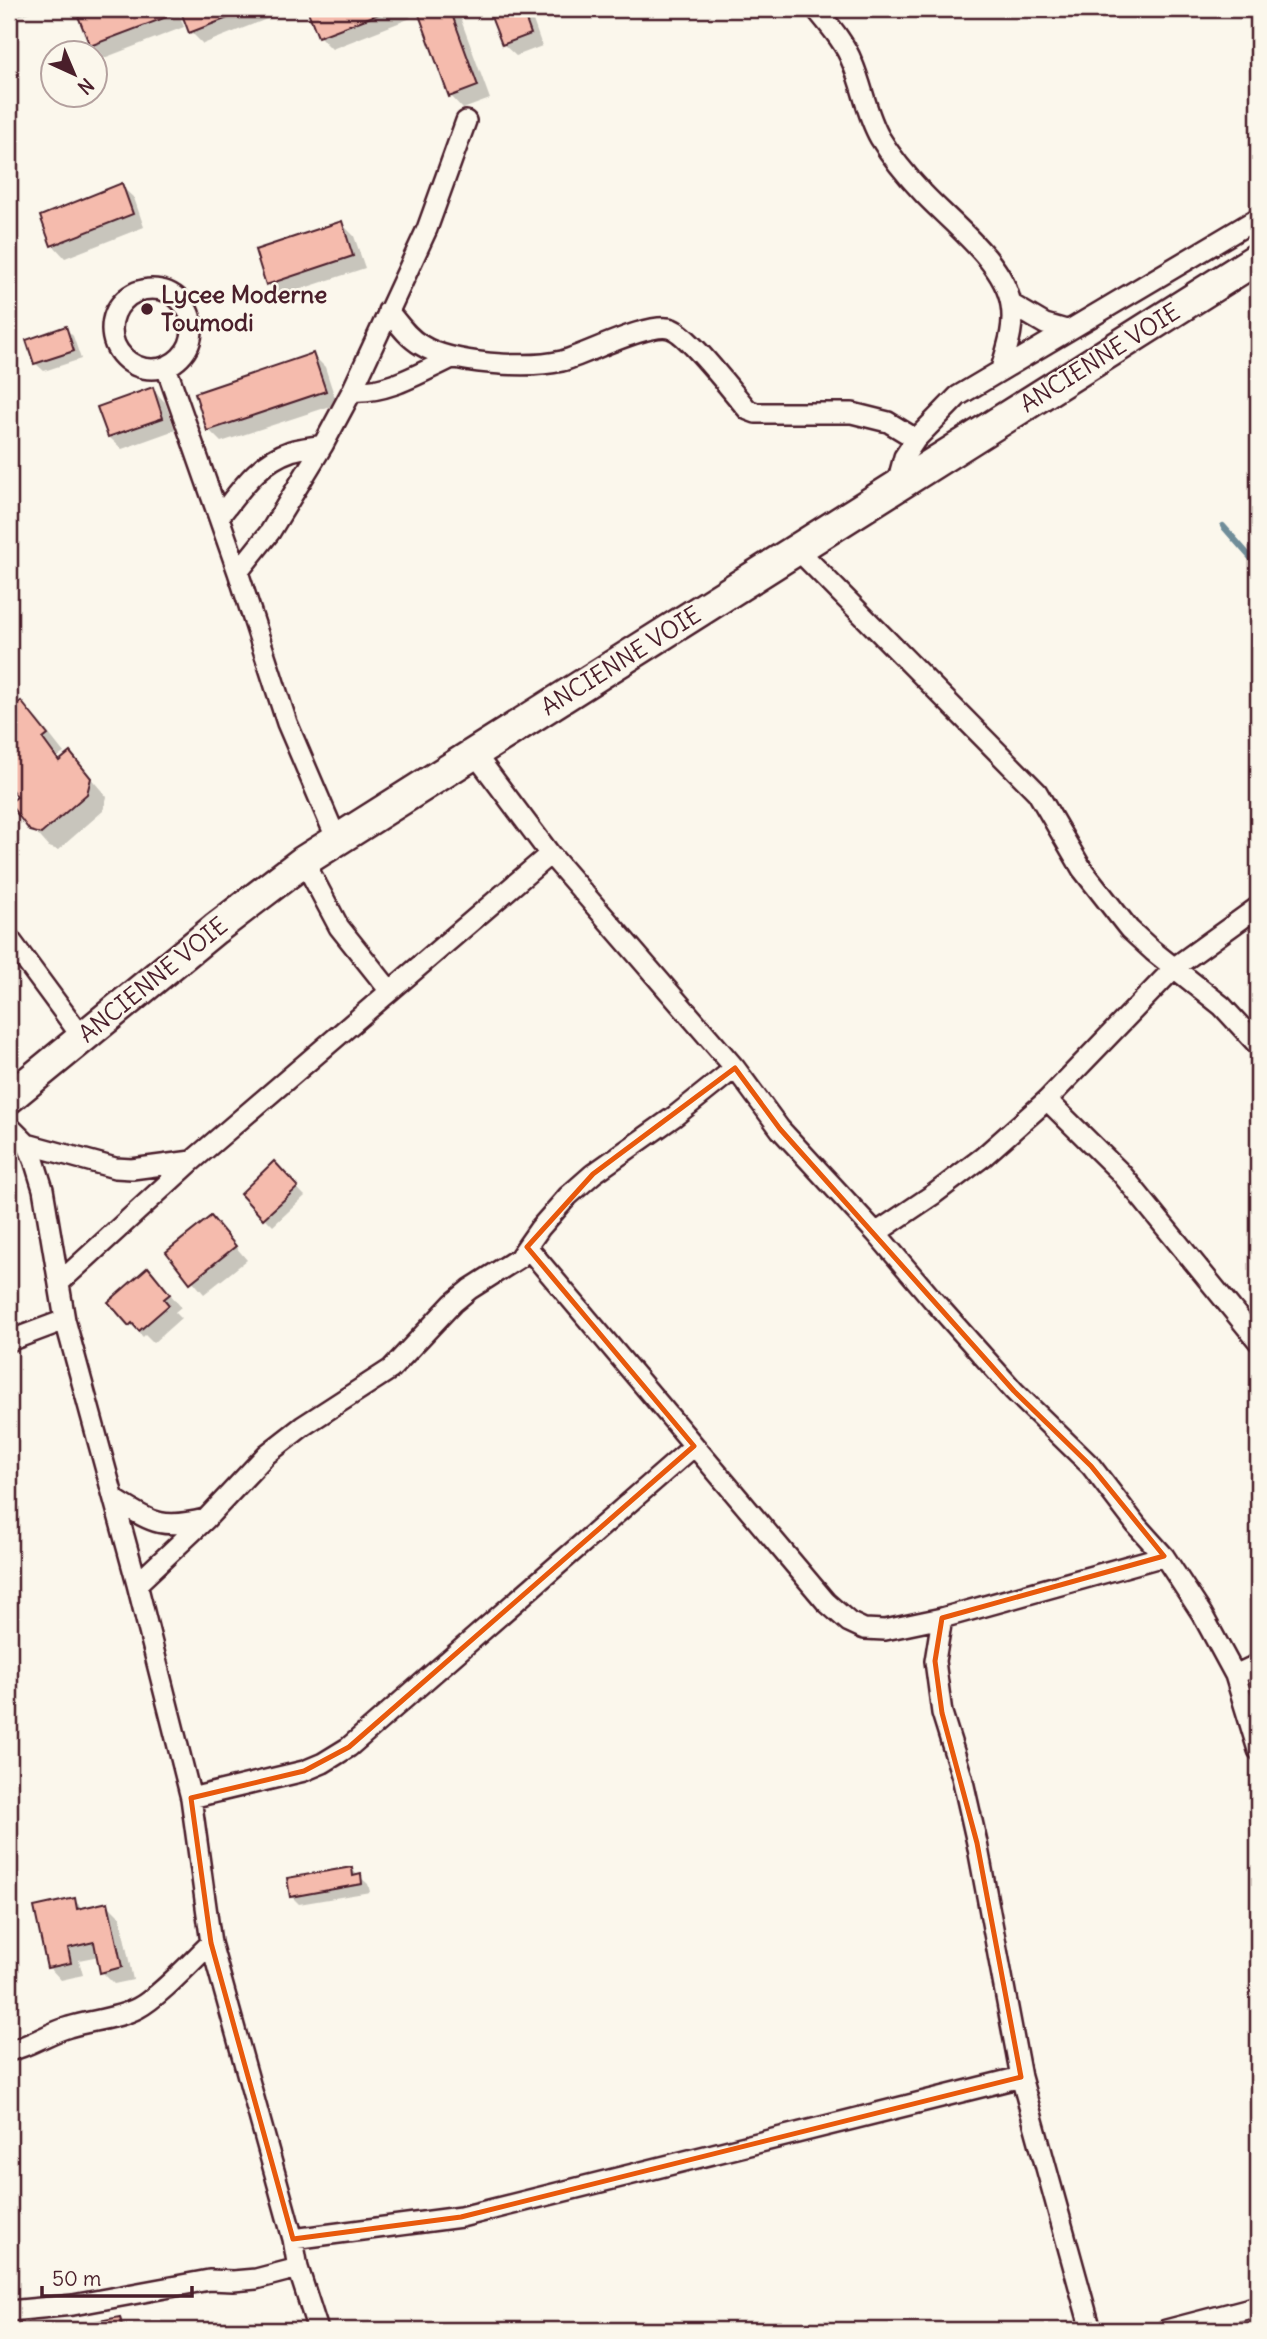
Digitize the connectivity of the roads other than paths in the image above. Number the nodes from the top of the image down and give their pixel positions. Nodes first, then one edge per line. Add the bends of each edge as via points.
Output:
1 (816, 9) edge
2 (466, 121) dead end
3 (1258, 218) edge
4 (1258, 258) edge
5 (1011, 304) junction
6 (388, 311) junction
7 (1066, 330) junction
8 (452, 358) junction
9 (166, 367) junction
10 (1001, 369) junction
11 (352, 391) junction
12 (916, 439) junction
13 (323, 445) junction
14 (896, 487) junction
15 (219, 517) junction
16 (798, 550) junction
17 (238, 572) junction
18 (475, 754) junction
19 (337, 840) junction
20 (550, 854) junction
21 (304, 860) junction
22 (1258, 907) edge
23 (9, 938) edge
24 (1175, 967) junction
25 (390, 991) junction
26 (82, 1038) junction
27 (1258, 1045) edge
28 (735, 1068) junction
29 (9, 1098) edge
30 (1047, 1100) junction
31 (9, 1126) edge
32 (27, 1144) junction
33 (192, 1161) junction
34 (877, 1233) junction
35 (527, 1247) junction
36 (59, 1283) junction
37 (65, 1320) junction
38 (9, 1341) edge
39 (1258, 1341) edge
40 (694, 1446) junction
41 (114, 1499) junction
42 (206, 1519) junction
43 (1164, 1556) junction
44 (137, 1584) junction
45 (943, 1618) junction
46 (1258, 1664) edge
47 (1235, 1675) junction
48 (1258, 1750) edge
49 (191, 1798) junction
50 (211, 1943) junction
51 (9, 2051) edge
52 (1021, 2077) junction
53 (293, 2239) junction
54 (298, 2269) junction
55 (1258, 2306) edge
56 (9, 2311) edge
57 (317, 2330) edge
58 (1091, 2330) edge
59 (1166, 2330) edge

1 - 5 street via 851,59 879,136 924,194 984,252
2 - 6 street via 427,229
3 - 7 street
4 - 14 main road, ANCIENNE VOIE
5 - 7 street via 1045,324
5 - 10 street via 1012,326
6 - 8 street via 412,339
6 - 11 street
7 - 10 street
8 - 11 street via 386,387
8 - 12 street via 550,363 636,333 671,328 688,340 748,410 852,413 888,422
9 - 9 street via 181,357 191,341 192,323 186,306 173,294 155,288 138,291 122,301 113,317 111,335 118,352 131,364 148,370
9 - 15 street
10 - 12 street via 958,396
11 - 13 street
12 - 14 street via 904,457
13 - 15 street via 291,451 265,464
13 - 17 street via 270,532
14 - 16 main road, ANCIENNE VOIE
15 - 17 street
16 - 18 main road, ANCIENNE VOIE
16 - 24 street via 1037,792 1082,869 1129,929
17 - 19 street via 287,723
18 - 19 main road, ANCIENNE VOIE
18 - 20 street
19 - 21 main road, ANCIENNE VOIE
20 - 25 street
20 - 28 street
21 - 25 street via 339,927
21 - 26 main road, ANCIENNE VOIE
22 - 24 street
23 - 26 street
24 - 27 street via 1222,1006
24 - 30 street
25 - 33 street
26 - 29 main road, ANCIENNE VOIE
28 - 34 street via 780,1129
28 - 35 street via 593,1174 568,1196
30 - 34 street via 983,1157
30 - 39 street via 1121,1173
31 - 32 street
32 - 33 street via 115,1168
32 - 36 street via 43,1189
33 - 36 street
34 - 43 street via 1014,1391 1091,1466
35 - 40 street
35 - 42 street via 519,1258 453,1303 391,1369 267,1454
36 - 37 street
37 - 38 street
37 - 41 street
40 - 45 street via 826,1602 849,1622 864,1629 885,1630
40 - 49 street via 349,1746 304,1771
41 - 42 street via 165,1525
41 - 44 street
42 - 44 street
43 - 45 street
43 - 47 street
44 - 49 street
45 - 52 street via 935,1661 942,1713 977,1843
46 - 47 street
47 - 48 street
49 - 50 street
50 - 51 street via 137,2009 69,2027
50 - 53 street
52 - 53 street via 461,2217
52 - 58 street
53 - 54 street
54 - 56 street via 256,2279 209,2280 73,2305
54 - 57 street
55 - 59 street

